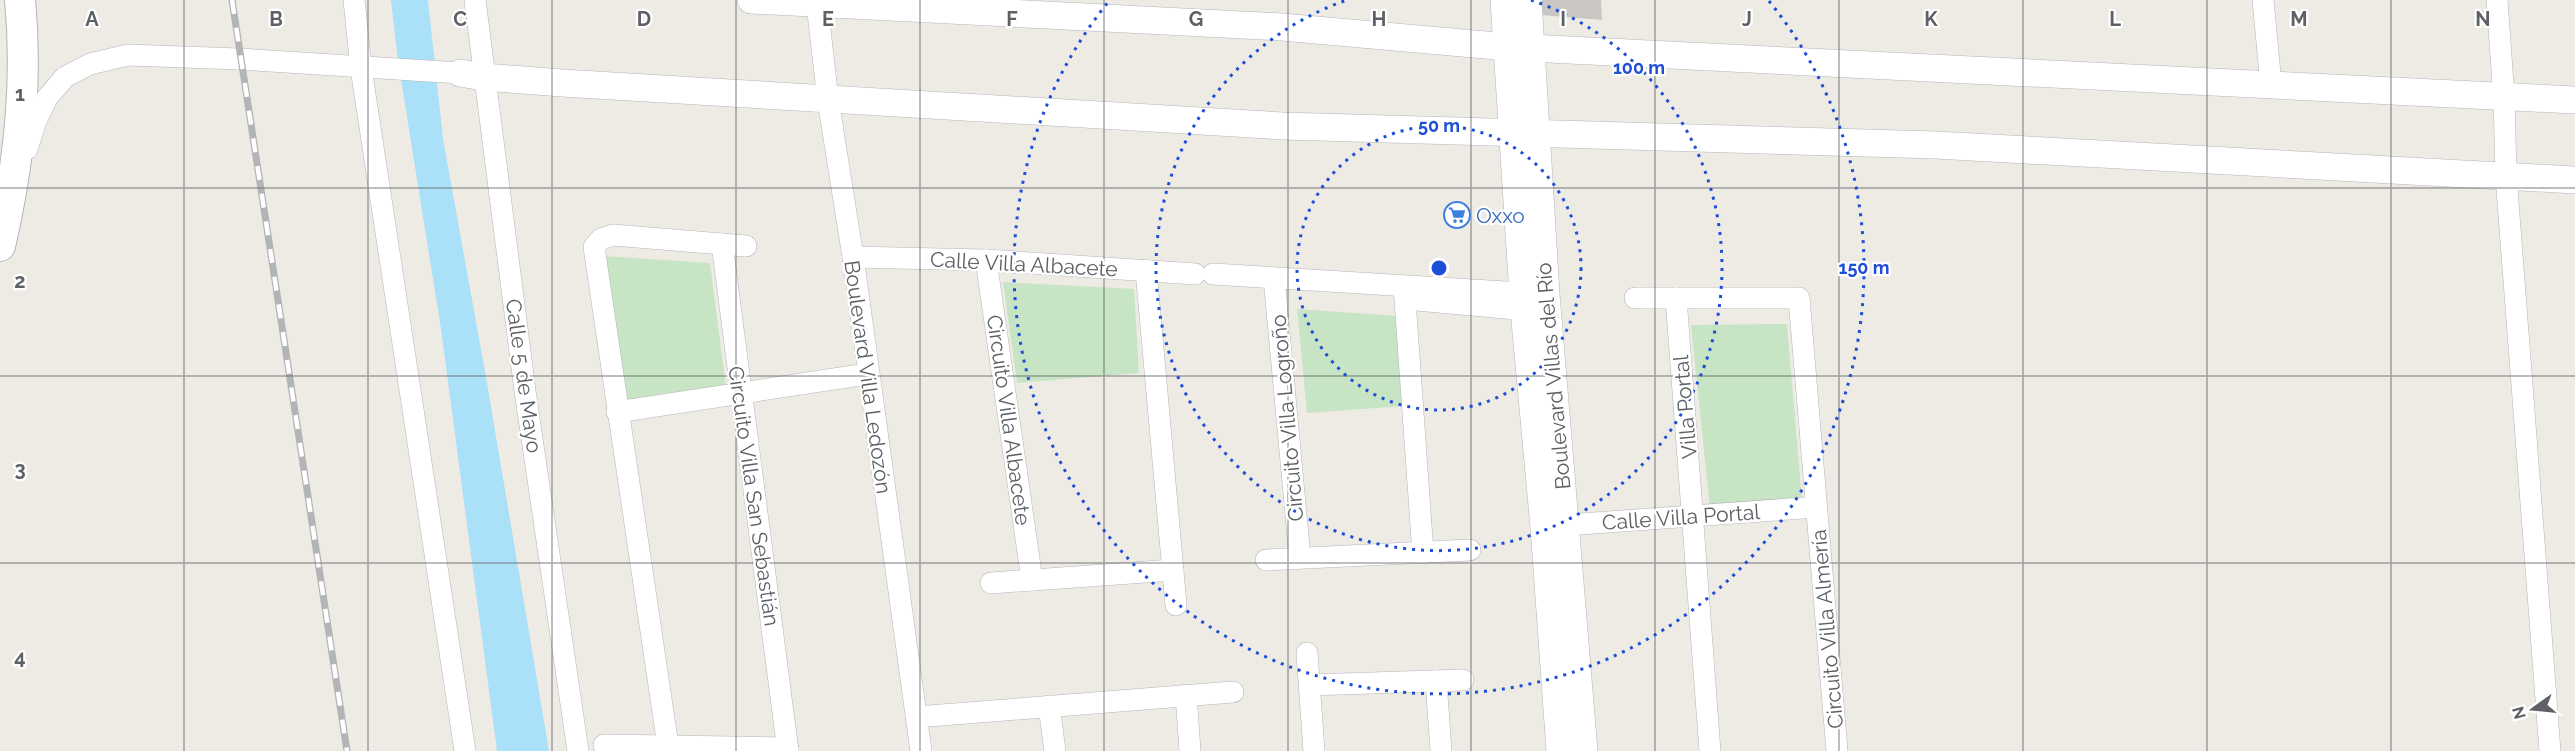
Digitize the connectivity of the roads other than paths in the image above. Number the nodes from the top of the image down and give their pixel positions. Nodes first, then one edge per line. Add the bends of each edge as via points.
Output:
1 (354, 0) edge
2 (475, 0) edge
3 (751, 0) edge
4 (1504, 0) edge
5 (1528, 0) edge
6 (2263, 0) edge
7 (2497, 0) edge
8 (819, 2) edge
9 (14, 16) edge
10 (1520, 47) junction
11 (361, 68) junction
12 (472, 75) junction
13 (2271, 84) junction
14 (2504, 98) junction
15 (828, 100) junction
16 (2575, 100) edge
17 (1524, 132) junction
18 (2506, 176) junction
19 (2575, 180) edge
20 (10, 201) junction
21 (722, 244) junction
22 (0, 246) edge
23 (746, 246) dead end
24 (853, 257) junction
25 (986, 260) junction
26 (1146, 270) junction
27 (1275, 278) junction
28 (1404, 292) junction
29 (1635, 298) dead end
30 (1676, 298) junction
31 (1536, 302) junction
32 (867, 374) junction
33 (741, 394) junction
34 (617, 412) junction
35 (1817, 507) junction
36 (1694, 516) junction
37 (1554, 526) junction
38 (1470, 550) dead end
39 (1423, 553) junction
40 (1300, 558) junction
41 (1266, 560) dead end
42 (1173, 570) junction
43 (1032, 580) junction
44 (991, 583) dead end
45 (1176, 605) dead end
46 (1307, 653) dead end
47 (1464, 680) dead end
48 (1436, 681) junction
49 (1310, 685) junction
50 (1233, 692) dead end
51 (1186, 696) junction
52 (1049, 706) junction
53 (916, 717) junction
54 (604, 745) dead end
55 (668, 746) junction
56 (788, 750) edge
57 (465, 751) edge
58 (578, 751) edge
59 (921, 751) edge
60 (1055, 751) edge
61 (1190, 751) edge
62 (1314, 751) edge
63 (1441, 751) edge
64 (1560, 751) edge
65 (1584, 751) edge
66 (1710, 751) edge
67 (1837, 751) edge
68 (2550, 751) edge

1 - 11 street
2 - 12 street, Calle 5 de Mayo
3 - 8 street
4 - 10 street, Boulevard Villas del Río
5 - 10 street, Boulevard Villas del Río
6 - 13 street
7 - 14 street
8 - 10 street via 1282,27
8 - 15 street, Boulevard Villa Ledozón
9 - 20 main road via 23,90
10 - 13 street
10 - 17 street, Boulevard Villas del Río
11 - 12 street
11 - 20 street via 128,55 90,64 65,77 47,98
11 - 57 street
12 - 15 street
12 - 58 street, Calle 5 de Mayo via 525,391
13 - 14 street
14 - 16 street
14 - 18 street
15 - 17 street via 1283,126
15 - 24 street, Boulevard Villa Ledozón
17 - 18 street via 1936,145
17 - 31 street, Boulevard Villas del Río
18 - 19 street
18 - 68 street
20 - 22 main road
21 - 23 street
21 - 33 street, Circuito Villa San Sebastián
21 - 34 street via 613,235 597,241 594,252
24 - 25 street, Calle Villa Albacete
24 - 32 street, Boulevard Villa Ledozón
25 - 26 street, Calle Villa Albacete
25 - 43 street, Circuito Villa Albacete
26 - 27 street, Calle Villa Albacete
26 - 42 street
27 - 28 street, Calle Villa Albacete
27 - 40 street, Circuito Villa Logroño
28 - 31 street, Calle Villa Albacete
28 - 39 street
29 - 30 street
30 - 35 street via 1799,298
30 - 36 street, Villa Portal
31 - 37 street, Boulevard Villas del Río
32 - 33 street
32 - 53 street, Boulevard Villa Ledozón
33 - 34 street
33 - 56 street, Circuito Villa San Sebastián
34 - 55 street
35 - 36 street, Calle Villa Portal
35 - 67 street, Circuito Villa Almería
36 - 37 street, Calle Villa Portal
36 - 66 street
37 - 64 street, Boulevard Villas del Río
37 - 65 street, Boulevard Villas del Río
38 - 39 street
39 - 40 street
40 - 41 street
42 - 43 street
42 - 45 street
43 - 44 street
46 - 49 street
47 - 48 street
48 - 49 street
48 - 63 street
49 - 62 street
50 - 51 street
51 - 52 street
51 - 61 street
52 - 53 street
52 - 60 street
53 - 59 street, Boulevard Villa Ledozón
54 - 55 street, Circuito Villa San Sebastián
55 - 56 street, Circuito Villa San Sebastián

